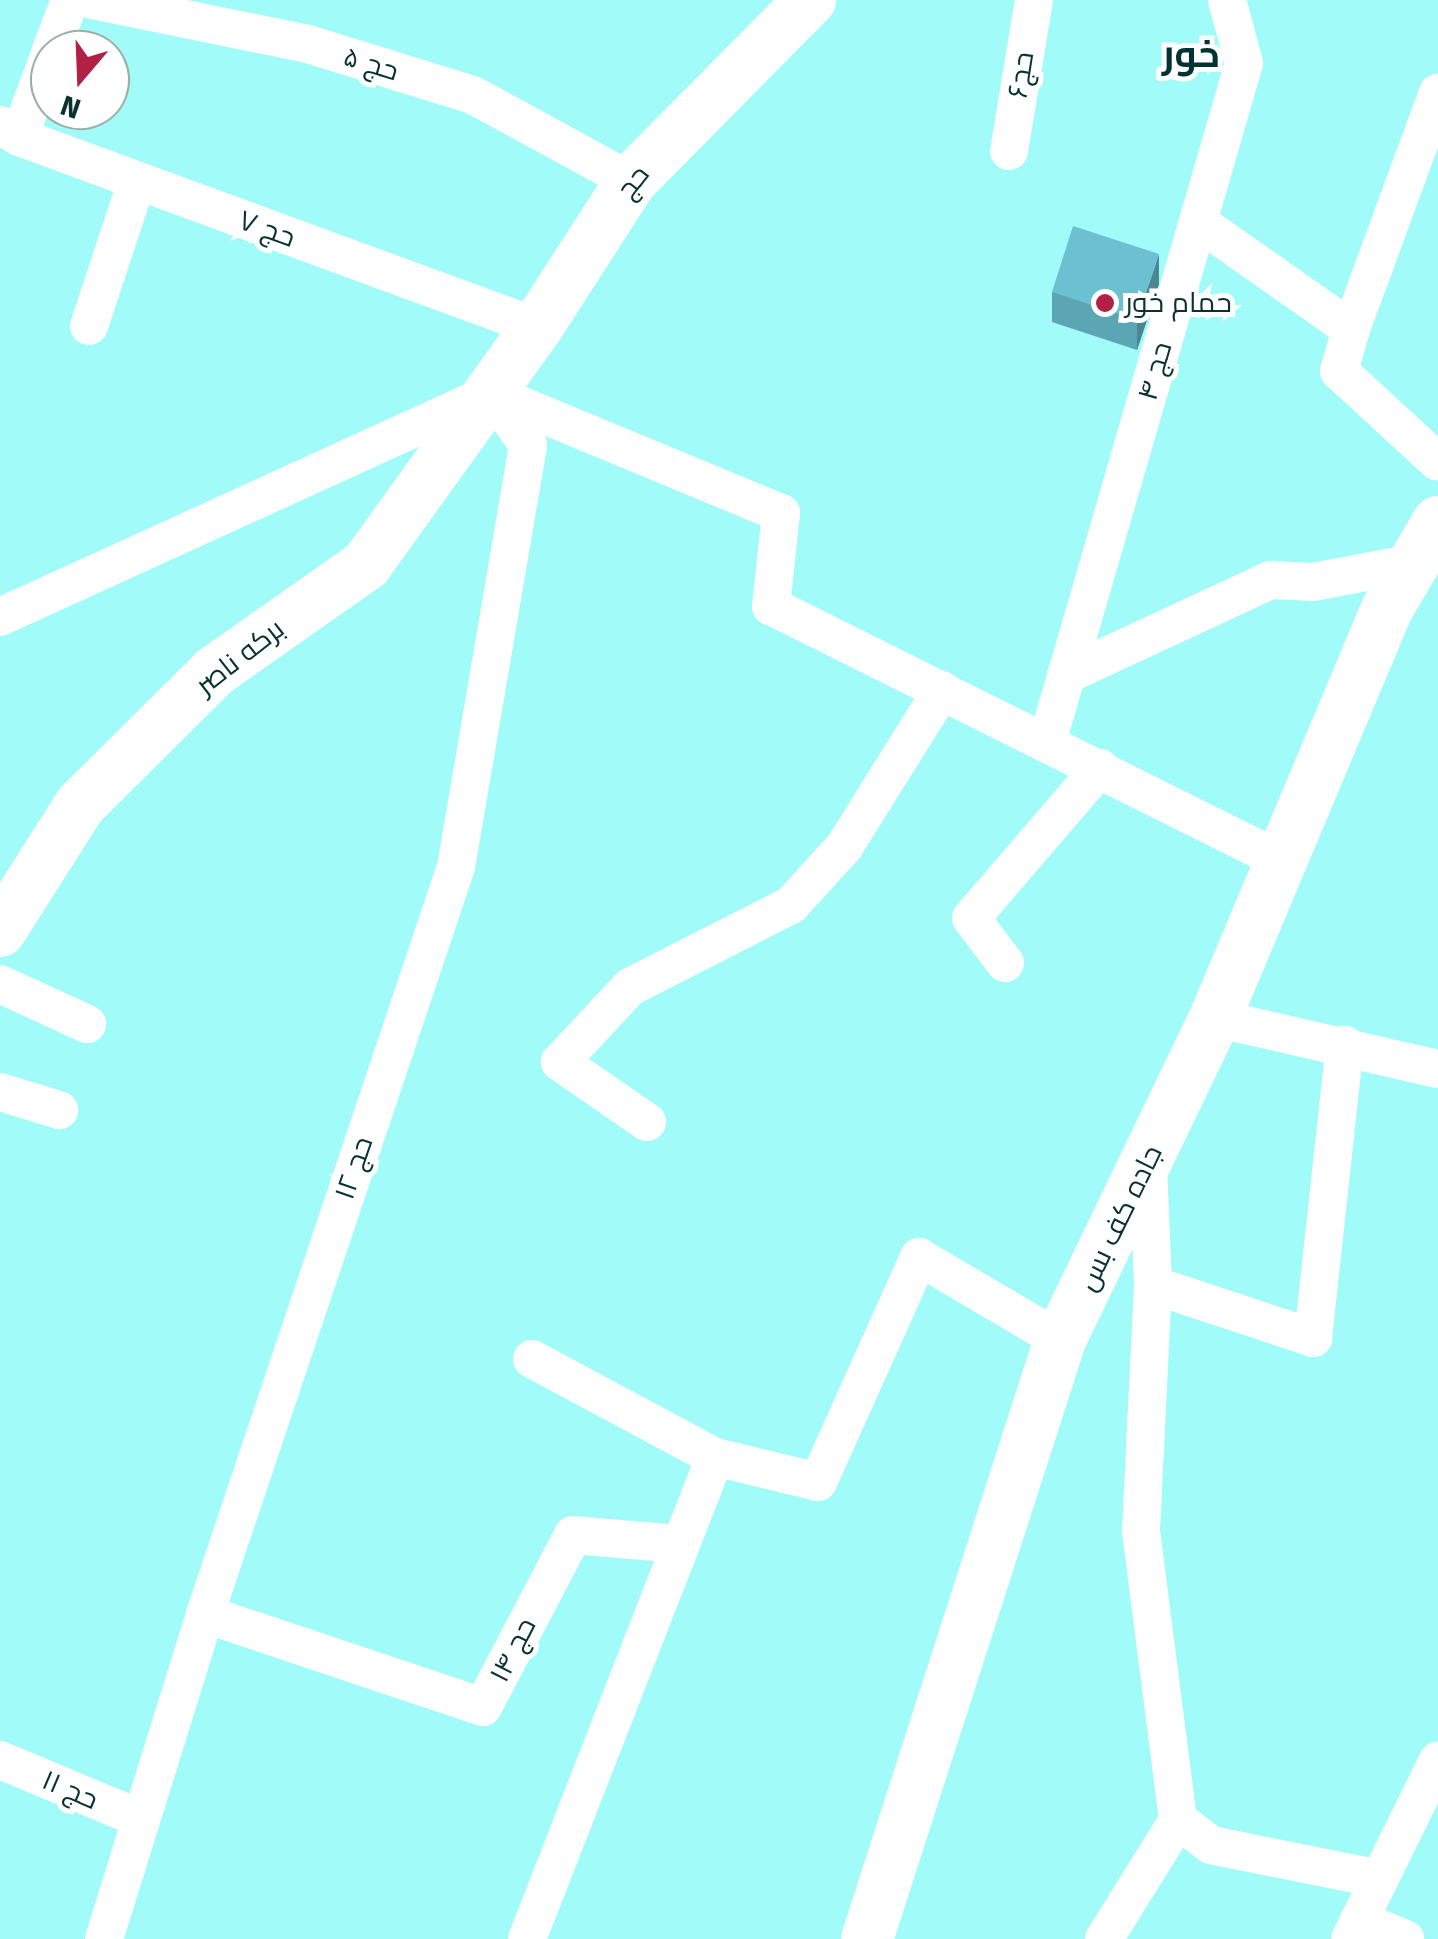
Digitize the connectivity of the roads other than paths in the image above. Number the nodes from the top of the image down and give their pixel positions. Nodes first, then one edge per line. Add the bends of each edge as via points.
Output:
1 (70, 0) edge
2 (92, 0) edge
3 (810, 0) edge
4 (1034, 0) edge
5 (1227, 0) edge
6 (59, 30) edge
7 (30, 92) edge
8 (1435, 110) edge
9 (10, 131) edge
10 (1009, 151) dead end
11 (138, 181) junction
12 (631, 181) junction
13 (1200, 223) junction
14 (89, 326) dead end
15 (537, 327) junction
16 (1352, 329) junction
17 (491, 393) junction
18 (1438, 462) edge
19 (1426, 542) edge
20 (0, 617) edge
21 (1066, 676) junction
22 (942, 690) junction
23 (1047, 742) junction
24 (1100, 768) junction
25 (1280, 860) junction
26 (0, 931) edge
27 (1005, 963) dead end
28 (0, 984) edge
29 (1215, 1018) junction
30 (86, 1024) dead end
31 (1345, 1044) junction
32 (1438, 1069) edge
33 (0, 1092) edge
34 (59, 1110) dead end
35 (647, 1122) dead end
36 (1148, 1162) junction
37 (1154, 1285) junction
38 (1060, 1340) junction
39 (532, 1359) dead end
40 (715, 1457) junction
41 (680, 1544) junction
42 (205, 1614) junction
43 (0, 1760) edge
44 (1438, 1760) edge
45 (141, 1819) junction
46 (1178, 1820) junction
47 (1380, 1879) junction
48 (1355, 1930) edge
49 (104, 1939) edge
50 (527, 1939) edge
51 (867, 1939) edge
52 (1104, 1939) edge
53 (1405, 1939) edge

1 - 6 street
2 - 12 street, حج ۵ via 308,44 472,95
3 - 12 street, حج
4 - 10 street, حج۶
5 - 13 street, حج ۴ via 1244,63
7 - 9 street
8 - 16 street
9 - 11 street, حج ۷
11 - 14 street
11 - 15 street, حج ۷
12 - 15 street, حج
13 - 16 street
13 - 21 street, حج ۴
15 - 17 street, حج
16 - 18 street via 1340,371
17 - 20 street
17 - 22 street via 781,513 771,606
17 - 26 street, برکه ناصر via 366,565 214,671 80,805
17 - 42 street, حج ۱۲ via 528,445 456,867
19 - 21 street via 1313,582 1271,580
19 - 25 street, جاده کف بس via 1387,609
21 - 23 street, حج ۴
22 - 23 street
22 - 35 street via 844,847 790,905 630,987 560,1062
23 - 24 street
24 - 25 street
24 - 27 street via 971,918
25 - 29 street, جاده کف بس
28 - 30 street
29 - 31 street
29 - 36 street, جاده کف بس
31 - 32 street
31 - 37 street via 1313,1338
33 - 34 street
36 - 37 street
36 - 38 street, جاده کف بس
37 - 46 street via 1140,1530
38 - 40 street via 919,1257 818,1482
38 - 51 street, جاده کف بس
39 - 40 street
40 - 41 street
41 - 42 street, حج ۱۴ via 573,1534 483,1707
41 - 50 street
42 - 45 street, حج ۱۲
43 - 45 street, حج ۱۱
44 - 47 street
45 - 49 street, حج ۱۲
46 - 47 street via 1212,1845
46 - 52 street
47 - 48 street
48 - 53 street

